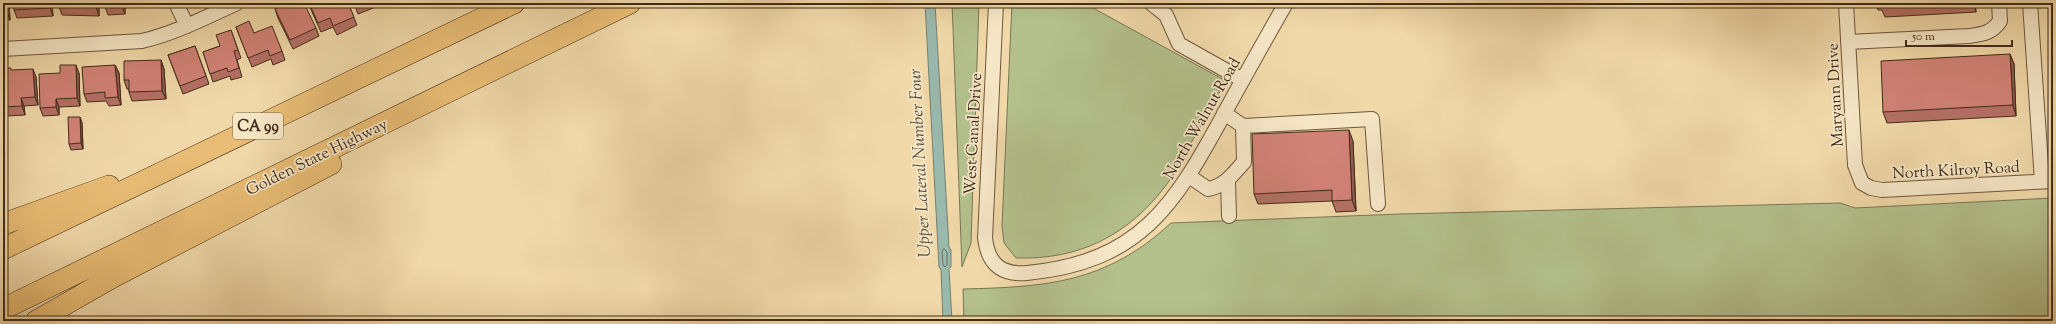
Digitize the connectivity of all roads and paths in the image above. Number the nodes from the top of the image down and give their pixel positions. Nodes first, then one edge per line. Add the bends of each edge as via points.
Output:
1 (176, 3) edge
2 (237, 3) edge
3 (514, 3) edge
4 (630, 3) edge
5 (996, 3) edge
6 (1151, 3) edge
7 (1286, 3) edge
8 (1846, 3) edge
9 (1999, 3) edge
10 (2030, 3) edge
11 (187, 26) junction
12 (1848, 42) junction
13 (3, 49) edge
14 (1243, 80) junction
15 (1224, 113) junction
16 (1243, 126) junction
17 (357, 136) junction
18 (182, 162) junction
19 (1190, 176) junction
20 (1228, 180) junction
21 (2047, 181) edge
22 (1862, 183) joint
23 (1378, 204) dead end
24 (1229, 216) dead end
25 (3, 224) edge
26 (3, 249) edge
27 (996, 265) joint
28 (3, 309) edge
29 (36, 321) edge

1 - 11 street
2 - 11 street
3 - 18 highway, CA 99
4 - 17 highway, Golden State Highway
5 - 27 street, West Canal Drive via 985,238 986,249
6 - 14 street via 1166,15 1180,44
7 - 14 street, North Walnut Road
8 - 12 street, Maryann Drive
9 - 12 street via 2000,21 1986,34
10 - 21 street
11 - 13 street via 136,42
12 - 22 street, Maryann Drive via 1855,164
14 - 15 street, North Walnut Road
15 - 16 street
15 - 19 street, North Walnut Road
16 - 20 street via 1244,162
16 - 23 street via 1372,119
17 - 28 highway, Golden State Highway
17 - 29 highway via 332,164 115,276
18 - 25 highway
18 - 26 highway, CA 99
19 - 20 street via 1208,189 1218,187
19 - 27 street, North Walnut Road via 1150,224 1109,252 1068,267 1046,271 1012,273 1003,271
20 - 24 street
21 - 22 street, North Kilroy Road via 1882,190

